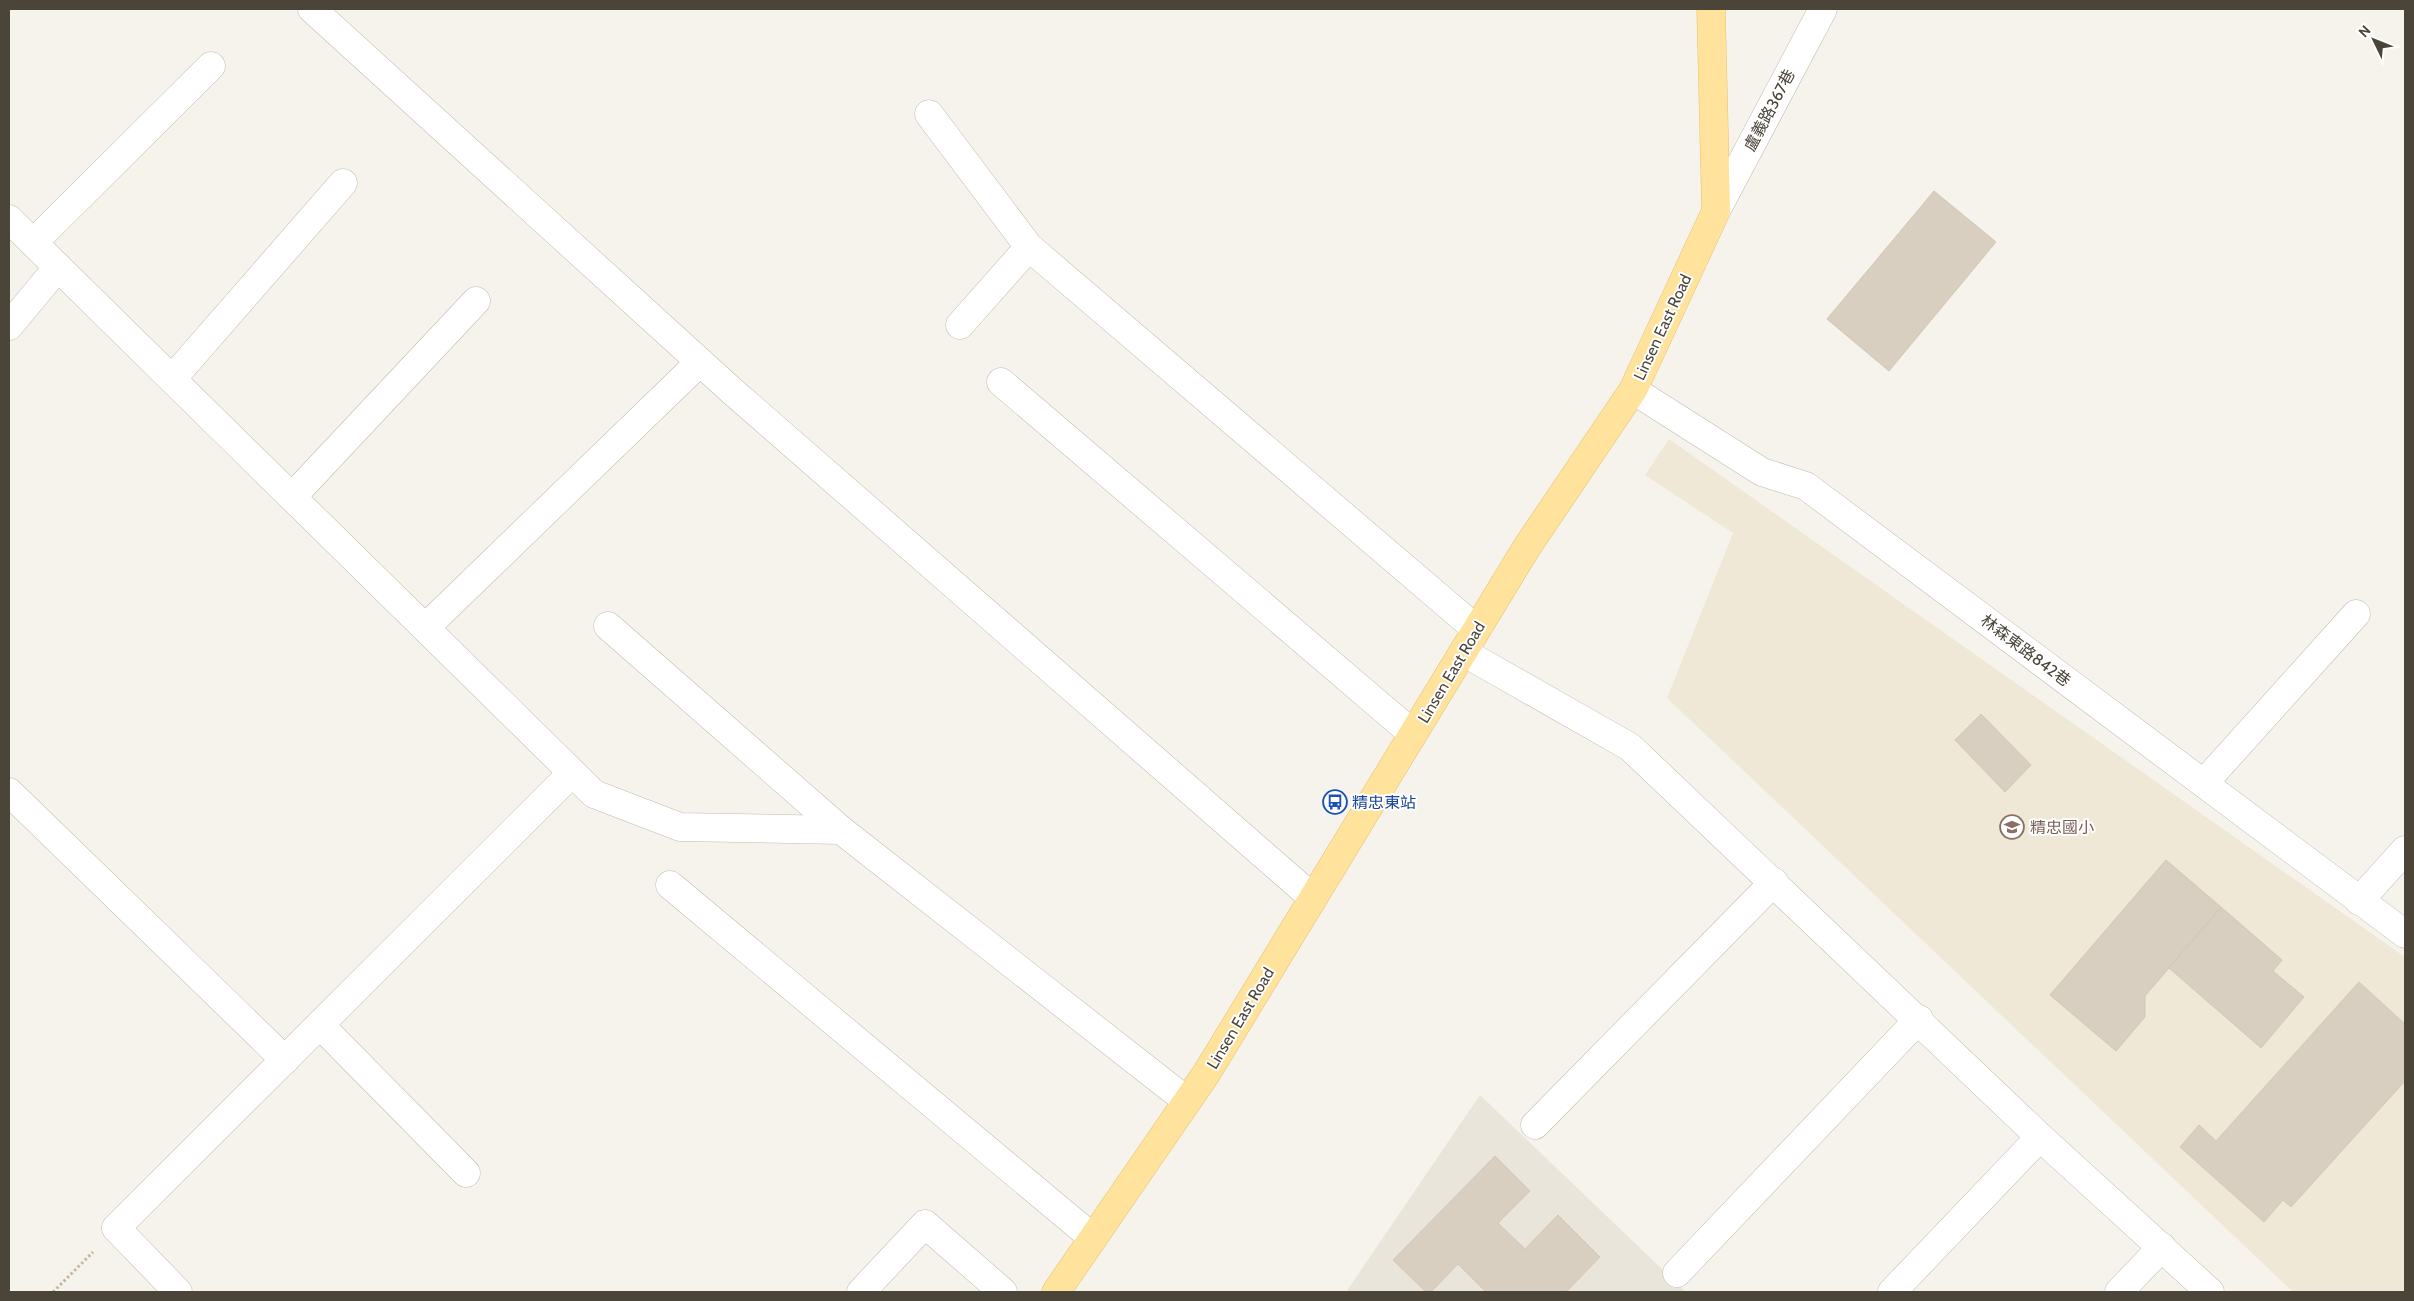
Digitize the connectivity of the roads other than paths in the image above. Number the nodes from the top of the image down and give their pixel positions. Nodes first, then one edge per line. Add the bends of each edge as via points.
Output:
1 (312, 9) edge
2 (1711, 9) edge
3 (1823, 9) edge
4 (210, 66) dead end
5 (929, 114) dead end
6 (343, 183) dead end
7 (1716, 211) junction
8 (9, 219) edge
9 (33, 243) junction
10 (1029, 246) junction
11 (58, 267) junction
12 (476, 302) dead end
13 (960, 325) dead end
14 (9, 326) edge
15 (700, 362) junction
16 (172, 379) junction
17 (1001, 382) dead end
18 (1633, 390) junction
19 (292, 497) junction
20 (2356, 614) dead end
21 (608, 626) dead end
22 (425, 628) junction
23 (1470, 640) junction
24 (1413, 734) junction
25 (572, 773) junction
26 (2204, 783) junction
27 (9, 792) edge
28 (841, 830) junction
29 (2405, 850) edge
30 (1774, 882) junction
31 (670, 885) dead end
32 (1313, 898) junction
33 (2359, 901) junction
34 (2405, 934) edge
35 (1919, 1019) junction
36 (320, 1025) junction
37 (285, 1060) junction
38 (1187, 1101) junction
39 (1535, 1126) dead end
40 (2040, 1137) junction
41 (466, 1172) dead end
42 (1093, 1238) junction
43 (2162, 1247) junction
44 (1677, 1273) dead end
45 (178, 1292) edge
46 (861, 1292) edge
47 (1003, 1292) edge
48 (1056, 1292) edge
49 (1892, 1292) edge
50 (2119, 1292) edge
51 (2210, 1292) edge

1 - 15 street
2 - 7 main road, Linsen East Road
3 - 7 street, 盧義路367巷
4 - 9 street
5 - 10 street
6 - 16 street
7 - 18 main road, Linsen East Road
8 - 9 street
9 - 11 street
10 - 13 street
10 - 23 street
11 - 14 street
11 - 16 street
12 - 19 street
15 - 22 street
15 - 32 street
16 - 19 street
17 - 24 street
18 - 23 main road, Linsen East Road
18 - 26 street, 林森東路842巷 via 1762,472 1806,486
19 - 22 street
20 - 26 street
21 - 28 street
22 - 25 street
23 - 24 main road, Linsen East Road
23 - 30 street via 1630,746
24 - 32 main road, Linsen East Road
25 - 28 street via 594,794 680,827
25 - 36 street
26 - 33 street, 林森東路842巷
27 - 37 street
28 - 38 street
29 - 33 street
30 - 35 street
30 - 39 street
31 - 42 street
32 - 38 main road, Linsen East Road
33 - 34 street, 林森東路842巷
35 - 40 street
35 - 44 street
36 - 37 street
36 - 41 street
37 - 45 street via 116,1228
38 - 42 main road, Linsen East Road
40 - 43 street
40 - 49 street
42 - 48 main road, Linsen East Road
43 - 50 street
43 - 51 street
46 - 47 street via 925,1224

